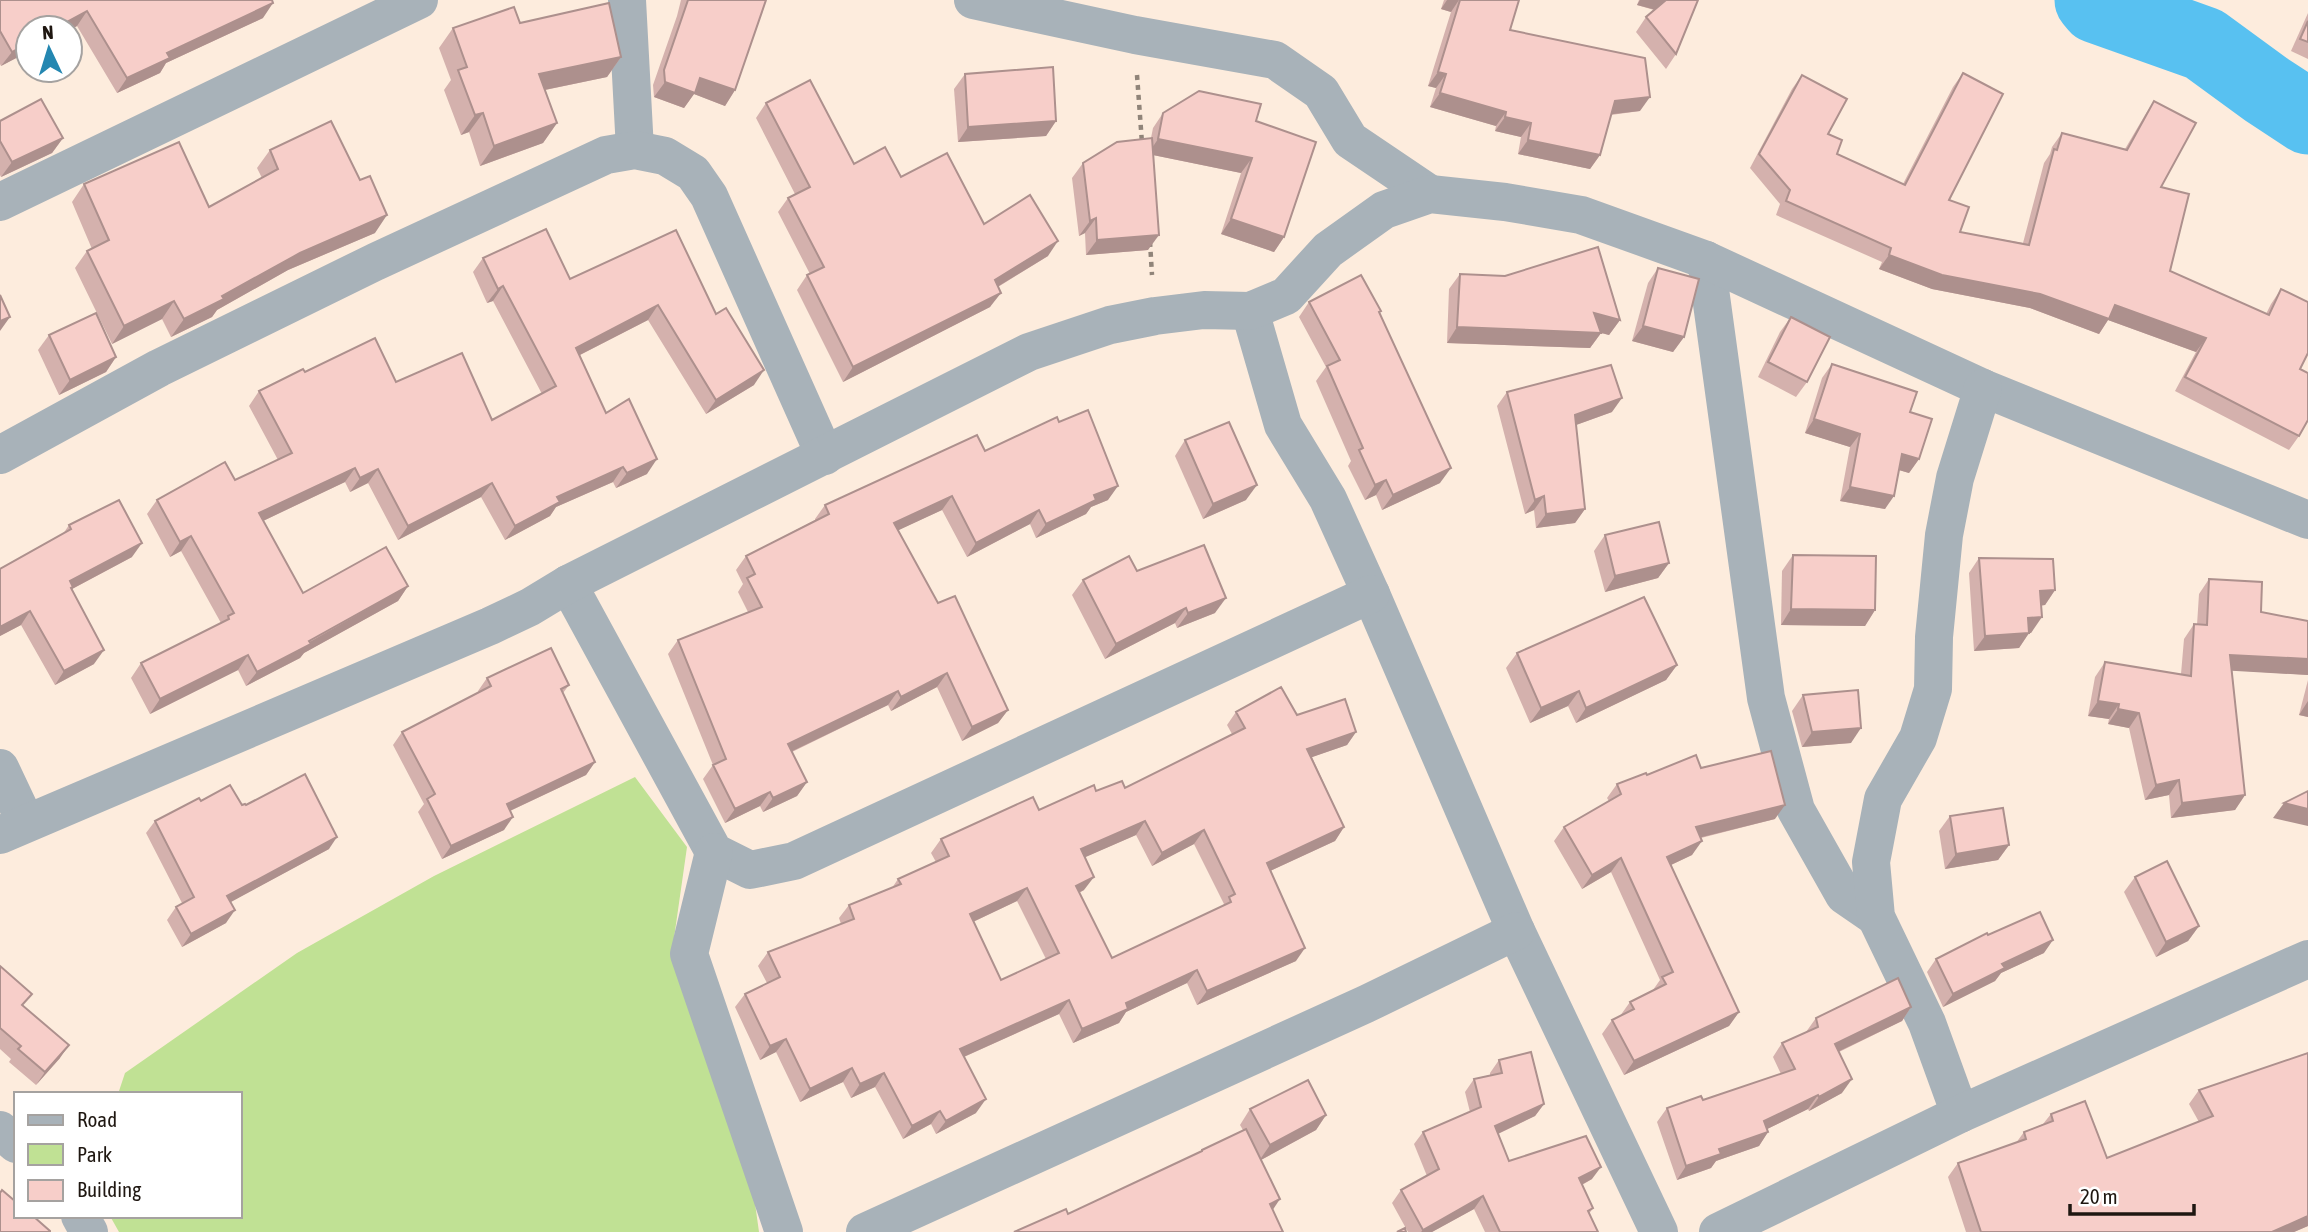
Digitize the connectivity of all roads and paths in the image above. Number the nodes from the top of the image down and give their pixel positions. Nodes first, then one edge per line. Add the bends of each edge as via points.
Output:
1 (419, 0) edge
2 (628, 0) edge
3 (974, 0) edge
4 (1135, 36) junction
5 (635, 150) junction
6 (1143, 156) edge
7 (1430, 194) junction
8 (0, 202) edge
9 (1149, 236) edge
10 (1706, 260) junction
11 (1250, 311) junction
12 (1155, 316) junction
13 (1983, 388) junction
14 (0, 455) edge
15 (825, 456) junction
16 (2308, 520) edge
17 (568, 584) junction
18 (1371, 594) junction
19 (0, 768) edge
20 (13, 829) edge
21 (714, 852) junction
22 (1876, 917) junction
23 (1516, 931) junction
24 (2308, 959) edge
25 (1960, 1114) junction
26 (0, 1130) edge
27 (14, 1142) edge
28 (784, 1232) edge
29 (866, 1232) edge
30 (1659, 1232) edge
31 (1718, 1232) edge

1 - 8 street
2 - 5 street
3 - 4 street
4 - 6 path
4 - 7 street via 1275,60 1321,92 1350,140
5 - 14 street via 606,155 374,262 159,368
5 - 15 street via 665,156 693,173 709,197
7 - 10 street via 1581,215
7 - 11 street via 1384,210 1328,250 1286,296
9 - 12 path
10 - 13 street
10 - 22 street via 1766,698 1796,810 1844,895
11 - 12 street
11 - 18 street via 1283,425 1328,499
12 - 15 street via 1110,325 1029,352
13 - 16 street
13 - 22 street via 1955,478 1944,535 1933,688 1918,738 1883,799 1871,862
15 - 17 street
17 - 20 street via 491,626
17 - 21 street
18 - 21 street via 794,862 750,870
18 - 23 street
19 - 20 street
21 - 28 street via 690,954
22 - 25 street via 1927,1023
23 - 29 street
23 - 30 street
24 - 25 street
25 - 31 street
26 - 27 street

